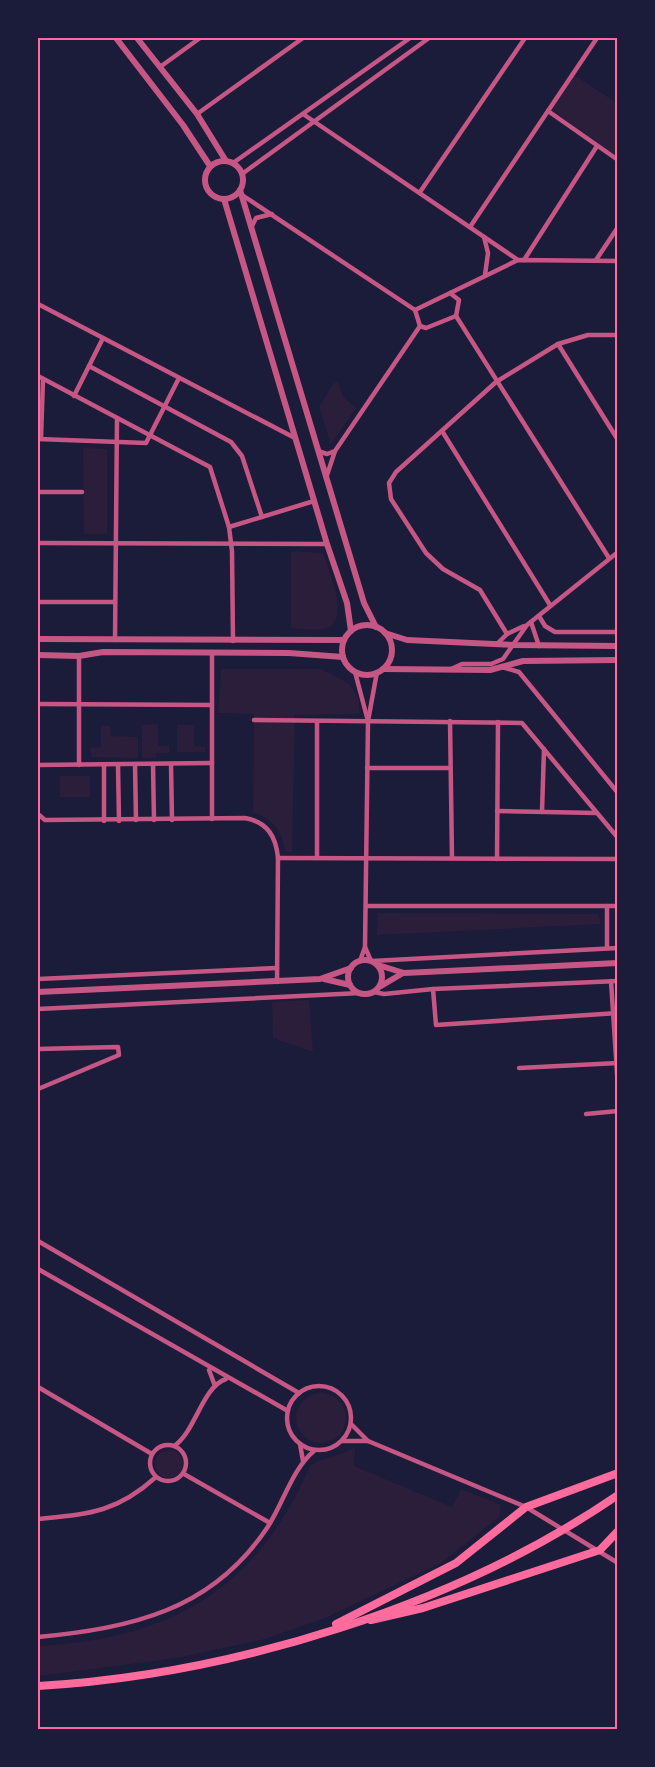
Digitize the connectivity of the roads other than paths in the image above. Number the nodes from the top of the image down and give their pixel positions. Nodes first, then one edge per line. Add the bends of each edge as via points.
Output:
1 (116, 38) edge
2 (137, 38) edge
3 (200, 38) edge
4 (303, 38) edge
5 (410, 38) edge
6 (429, 38) edge
7 (525, 38) edge
8 (597, 38) edge
9 (160, 67) junction
10 (548, 111) junction
11 (197, 114) junction
12 (303, 114) junction
13 (315, 120) junction
14 (597, 146) junction
15 (618, 160) edge
16 (229, 162) junction
17 (210, 166) junction
18 (242, 174) junction
19 (420, 192) junction
20 (241, 193) junction
21 (224, 199) junction
22 (273, 214) junction
23 (470, 227) junction
24 (618, 227) edge
25 (251, 228) junction
26 (484, 237) junction
27 (521, 260) junction
28 (596, 260) junction
29 (618, 261) edge
30 (485, 275) junction
31 (450, 292) junction
32 (38, 304) edge
33 (415, 310) junction
34 (456, 316) junction
35 (420, 326) junction
36 (618, 335) edge
37 (103, 338) junction
38 (558, 344) junction
39 (89, 366) junction
40 (38, 376) edge
41 (179, 378) junction
42 (43, 379) junction
43 (496, 382) junction
44 (75, 396) junction
45 (164, 405) junction
46 (117, 418) junction
47 (442, 431) junction
48 (149, 435) junction
49 (296, 438) junction
50 (39, 439) edge
51 (618, 440) edge
52 (115, 443) junction
53 (318, 451) junction
54 (335, 451) junction
55 (326, 478) junction
56 (38, 492) edge
57 (82, 492) dead end
58 (314, 501) junction
59 (262, 517) junction
60 (229, 527) junction
61 (114, 542) junction
62 (38, 543) edge
63 (230, 543) junction
64 (327, 544) junction
65 (618, 552) edge
66 (609, 558) junction
67 (38, 602) edge
68 (115, 602) junction
69 (550, 605) junction
70 (538, 616) junction
71 (529, 623) junction
72 (376, 627) junction
73 (351, 631) junction
74 (618, 632) edge
75 (385, 633) junction
76 (507, 634) junction
77 (38, 639) edge
78 (116, 640) junction
79 (344, 640) junction
80 (233, 641) junction
81 (497, 644) junction
82 (513, 645) junction
83 (539, 646) junction
84 (618, 646) edge
85 (212, 653) junction
86 (38, 655) edge
87 (79, 656) junction
88 (343, 657) junction
89 (618, 660) edge
90 (502, 668) junction
91 (451, 669) junction
92 (380, 670) junction
93 (355, 672) junction
94 (38, 704) edge
95 (79, 705) junction
96 (212, 705) junction
97 (254, 720) dead end
98 (317, 720) junction
99 (368, 721) junction
100 (450, 722) junction
101 (498, 723) junction
102 (544, 749) junction
103 (135, 764) junction
104 (153, 764) junction
105 (171, 764) junction
106 (212, 764) junction
107 (38, 765) edge
108 (79, 765) junction
109 (104, 765) junction
110 (118, 765) junction
111 (367, 768) junction
112 (450, 768) junction
113 (618, 793) edge
114 (497, 811) junction
115 (542, 812) junction
116 (597, 813) junction
117 (38, 814) edge
118 (212, 819) junction
119 (104, 820) junction
120 (135, 820) junction
121 (154, 820) junction
122 (172, 820) junction
123 (119, 821) junction
124 (618, 838) edge
125 (278, 858) junction
126 (316, 858) junction
127 (366, 858) junction
128 (452, 858) junction
129 (496, 859) junction
130 (618, 859) edge
131 (366, 906) junction
132 (607, 906) junction
133 (618, 906) edge
134 (365, 947) junction
135 (608, 948) junction
136 (618, 948) edge
137 (360, 961) junction
138 (374, 962) junction
139 (618, 963) edge
140 (277, 968) junction
141 (351, 968) junction
142 (404, 973) junction
143 (38, 979) edge
144 (320, 979) junction
145 (614, 981) edge
146 (277, 982) junction
147 (350, 985) junction
148 (433, 989) junction
149 (377, 990) junction
150 (38, 992) edge
151 (360, 993) junction
152 (38, 1009) edge
153 (615, 1013) edge
154 (38, 1049) edge
155 (617, 1063) edge
156 (519, 1068) dead end
157 (618, 1088) edge
158 (38, 1089) edge
159 (618, 1112) edge
160 (586, 1114) dead end
161 (38, 1241) edge
162 (38, 1269) edge
163 (208, 1368) junction
164 (227, 1379) junction
165 (215, 1386) junction
166 (38, 1387) edge
167 (299, 1393) junction
168 (288, 1411) junction
169 (351, 1424) junction
170 (183, 1439) junction
171 (342, 1441) junction
172 (368, 1441) junction
173 (300, 1444) junction
174 (174, 1446) junction
175 (182, 1451) junction
176 (314, 1451) junction
177 (152, 1454) junction
178 (303, 1461) junction
179 (618, 1473) edge
180 (184, 1474) junction
181 (156, 1478) junction
182 (618, 1495) edge
183 (526, 1507) junction
184 (38, 1519) edge
185 (270, 1523) junction
186 (618, 1531) edge
187 (600, 1550) junction
188 (618, 1563) edge
189 (352, 1623) junction
190 (314, 1635) junction
191 (38, 1637) edge
192 (38, 1686) edge

1 - 17 street
2 - 9 street
3 - 9 street
4 - 11 street
5 - 12 street
6 - 13 street
7 - 19 street
8 - 10 street
9 - 11 street
10 - 14 street
10 - 23 street
11 - 16 street
12 - 13 street
12 - 16 street
13 - 18 street
13 - 19 street
14 - 15 street
14 - 27 street
16 - 17 street
16 - 18 street
17 - 21 street via 204,180 206,188
18 - 20 street
19 - 23 street
20 - 21 street
20 - 22 street
20 - 25 street
21 - 49 street
22 - 25 street via 256,218
22 - 33 street
23 - 26 street
24 - 28 street
25 - 53 street
26 - 27 street
26 - 30 street via 488,253
27 - 28 street
27 - 30 street
28 - 29 street
30 - 31 street
31 - 33 street
31 - 34 street via 459,300
32 - 37 street
33 - 35 street
34 - 35 street via 426,328
34 - 43 street
35 - 54 street
36 - 38 street via 588,335
37 - 39 street
37 - 41 street
38 - 43 street
38 - 51 street
39 - 44 street
39 - 45 street
40 - 42 street
41 - 45 street
41 - 49 street
42 - 44 street
42 - 50 street
43 - 47 street
43 - 66 street
44 - 46 street
45 - 48 street
45 - 59 street via 231,442 242,456
46 - 48 street
46 - 52 street
47 - 69 street
47 - 76 street via 396,472 389,483 391,499 426,553 443,569 480,590
48 - 52 street via 146,443
48 - 60 street via 210,467
49 - 58 street
50 - 52 street
52 - 61 street
53 - 54 street
53 - 55 street
54 - 55 street
55 - 72 street via 364,603
56 - 57 street
58 - 59 street
58 - 64 street
59 - 60 street
60 - 63 street
61 - 62 street
61 - 63 street
61 - 68 street
63 - 64 street
63 - 80 street
64 - 73 street via 349,608
65 - 66 street
66 - 69 street
67 - 68 street
68 - 78 street
69 - 70 street
70 - 71 street
70 - 74 street via 555,632
71 - 76 street
71 - 82 street
71 - 83 street
72 - 73 street via 363,625
72 - 75 street
73 - 79 street
75 - 81 street via 407,640
75 - 92 street via 392,649 388,663
76 - 81 street
77 - 78 street
78 - 80 street
79 - 80 street
79 - 88 street
81 - 82 street
82 - 83 street
82 - 91 street via 503,658 491,664 462,664
83 - 84 street
85 - 87 street via 103,652
85 - 88 street
85 - 96 street
86 - 87 street
87 - 95 street
88 - 93 street
89 - 90 street via 523,661
90 - 91 street
90 - 113 street via 519,672
91 - 92 street
92 - 93 street via 367,675
92 - 99 street
93 - 99 street
94 - 95 street
95 - 96 street
95 - 108 street
96 - 106 street
97 - 98 street
98 - 99 street
98 - 126 street
99 - 100 street
99 - 111 street
100 - 101 street
100 - 112 street
101 - 102 street via 522,723
101 - 114 street
102 - 115 street
102 - 116 street
103 - 104 street
103 - 110 street
103 - 120 street
104 - 105 street
104 - 121 street
105 - 106 street
105 - 122 street
106 - 118 street
107 - 108 street
108 - 109 street
109 - 110 street
109 - 119 street
110 - 123 street
111 - 112 street
111 - 127 street
112 - 128 street
114 - 115 street
114 - 129 street
115 - 116 street
116 - 124 street
117 - 119 street via 45,820
118 - 122 street
118 - 125 street via 256,820 268,828 275,840
119 - 123 street
120 - 121 street
120 - 123 street
121 - 122 street
125 - 126 street
125 - 140 street
126 - 127 street
127 - 128 street
127 - 131 street
128 - 129 street
129 - 130 street
131 - 132 street
131 - 134 street
132 - 133 street
132 - 135 street
134 - 137 street
134 - 138 street
135 - 136 street
135 - 138 street
137 - 138 street
137 - 141 street
138 - 142 street
138 - 149 street via 382,974
139 - 142 street
140 - 143 street
140 - 146 street
141 - 144 street
141 - 147 street
142 - 149 street
144 - 146 street
144 - 147 street
145 - 148 street
145 - 153 street
146 - 150 street
147 - 151 street
148 - 149 street via 384,994
148 - 153 street via 436,1025
149 - 151 street
151 - 152 street
153 - 155 street
154 - 158 street via 118,1047 119,1055
155 - 156 street
155 - 157 street
159 - 160 street
161 - 167 street
162 - 163 street
163 - 164 street
163 - 165 street
164 - 165 street
164 - 168 street
165 - 170 street
166 - 177 street
167 - 168 street
167 - 169 street via 317,1386 335,1390 348,1404
168 - 173 street via 288,1427
169 - 171 street
169 - 172 street
170 - 174 street
170 - 175 street
171 - 172 street
171 - 176 street
172 - 183 street
173 - 176 street
173 - 178 street
174 - 175 street
174 - 177 street via 162,1446
175 - 180 street via 187,1462
176 - 178 street
177 - 181 street via 150,1467
178 - 185 street
179 - 183 main road
180 - 181 street via 174,1481
180 - 185 street
181 - 184 street via 101,1512
182 - 189 main road via 481,1571
183 - 187 street
183 - 190 main road via 456,1563
185 - 191 street via 228,1573 167,1611 128,1625
186 - 187 main road
187 - 188 street
187 - 189 main road via 423,1608
189 - 190 main road
190 - 192 main road via 168,1671

